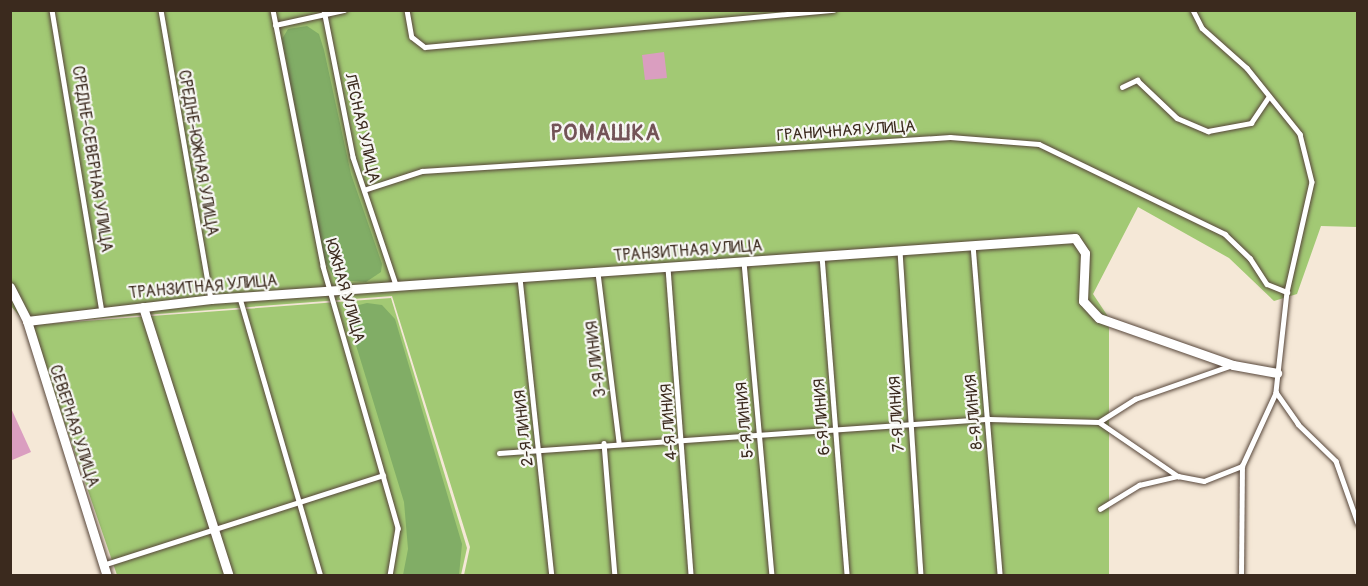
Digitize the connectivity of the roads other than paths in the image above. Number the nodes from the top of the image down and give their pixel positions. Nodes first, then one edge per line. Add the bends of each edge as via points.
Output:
1 (52, 10) edge
2 (161, 10) edge
3 (273, 10) edge
4 (324, 10) edge
5 (344, 10) edge
6 (406, 10) edge
7 (833, 10) edge
8 (1193, 10) edge
9 (325, 18) junction
10 (275, 25) junction
11 (1122, 87) dead end
12 (1269, 96) junction
13 (364, 190) junction
14 (973, 245) junction
15 (900, 250) junction
16 (822, 256) junction
17 (744, 262) junction
18 (668, 268) junction
19 (598, 273) junction
20 (520, 278) junction
21 (395, 282) dead end
22 (11, 291) edge
23 (333, 292) junction
24 (1287, 292) junction
25 (240, 298) junction
26 (211, 299) junction
27 (143, 307) junction
28 (102, 312) junction
29 (27, 321) junction
30 (1233, 365) junction
31 (1277, 373) junction
32 (1276, 392) junction
33 (989, 419) junction
34 (1099, 422) junction
35 (908, 424) junction
36 (834, 429) junction
37 (758, 434) junction
38 (683, 438) junction
39 (619, 442) junction
40 (604, 444) junction
41 (538, 448) junction
42 (499, 453) dead end
43 (1242, 466) junction
44 (383, 475) junction
45 (1178, 476) junction
46 (300, 502) junction
47 (1100, 509) dead end
48 (1358, 524) edge
49 (215, 531) junction
50 (103, 565) junction
51 (107, 576) edge
52 (229, 576) edge
53 (321, 576) edge
54 (390, 576) edge
55 (552, 576) edge
56 (615, 576) edge
57 (691, 576) edge
58 (772, 576) edge
59 (847, 576) edge
60 (921, 576) edge
61 (1000, 576) edge
62 (1241, 576) edge

1 - 28 lane, СРЕДНЕ-СЕВЕРНАЯ УЛИЦА
2 - 26 lane, СРЕДНЕ-ЮЖНАЯ УЛИЦА
3 - 10 lane, ЮЖНАЯ УЛИЦА
4 - 9 lane, ЛЕСНАЯ УЛИЦА
5 - 9 lane
6 - 7 lane via 412,37 425,47
8 - 12 lane via 1202,28
9 - 10 lane
9 - 13 lane, ЛЕСНАЯ УЛИЦА
10 - 23 lane, ЮЖНАЯ УЛИЦА via 323,266
11 - 12 lane via 1137,80 1177,118 1208,131 1251,123
12 - 24 lane via 1302,143 1312,182 1304,233
13 - 21 lane, ЛЕСНАЯ УЛИЦА
13 - 24 lane, ГРАНИЧНАЯ УЛИЦА via 422,171 457,168 950,136 1039,144 1225,234 1250,258 1267,284
14 - 15 street, ТРАНЗИТНАЯ УЛИЦА
14 - 30 street, ТРАНЗИТНАЯ УЛИЦА via 1075,238 1085,253 1083,301 1099,318
14 - 33 lane, 8-Я ЛИНИЯ
15 - 16 street, ТРАНЗИТНАЯ УЛИЦА
15 - 35 lane, 7-Я ЛИНИЯ
16 - 17 street, ТРАНЗИТНАЯ УЛИЦА
16 - 36 lane, 6-Я ЛИНИЯ
17 - 18 street, ТРАНЗИТНАЯ УЛИЦА
17 - 37 lane, 5-Я ЛИНИЯ
18 - 19 street, ТРАНЗИТНАЯ УЛИЦА
18 - 38 lane, 4-Я ЛИНИЯ
19 - 20 street, ТРАНЗИТНАЯ УЛИЦА
19 - 39 lane, 3-Я ЛИНИЯ
20 - 23 street, ТРАНЗИТНАЯ УЛИЦА
20 - 41 lane, 2-Я ЛИНИЯ
22 - 29 street, СЕВЕРНАЯ УЛИЦА
23 - 25 street, ТРАНЗИТНАЯ УЛИЦА
23 - 44 lane, ЮЖНАЯ УЛИЦА
24 - 31 lane
25 - 26 street, ТРАНЗИТНАЯ УЛИЦА
25 - 46 lane
26 - 27 street, ТРАНЗИТНАЯ УЛИЦА
27 - 28 street, ТРАНЗИТНАЯ УЛИЦА
27 - 49 street
28 - 29 street, ТРАНЗИТНАЯ УЛИЦА
29 - 50 street, СЕВЕРНАЯ УЛИЦА
30 - 31 street, ТРАНЗИТНАЯ УЛИЦА
30 - 34 lane via 1135,399
31 - 32 lane
32 - 43 lane
32 - 48 lane via 1298,424 1336,461
33 - 34 lane
33 - 35 lane
33 - 61 lane, 8-Я ЛИНИЯ
34 - 45 lane
35 - 36 lane
35 - 60 lane, 7-Я ЛИНИЯ
36 - 37 lane
36 - 59 lane, 6-Я ЛИНИЯ
37 - 38 lane
37 - 58 lane, 5-Я ЛИНИЯ
38 - 39 lane
38 - 57 lane, 4-Я ЛИНИЯ
39 - 40 lane
40 - 41 lane
40 - 56 lane
41 - 42 lane
41 - 55 lane, 2-Я ЛИНИЯ
43 - 45 lane via 1204,481
43 - 62 lane
44 - 46 lane
44 - 54 lane, ЮЖНАЯ УЛИЦА via 398,528
45 - 47 lane via 1139,485
46 - 49 lane
46 - 53 lane
49 - 50 lane
49 - 52 street
50 - 51 street, СЕВЕРНАЯ УЛИЦА

